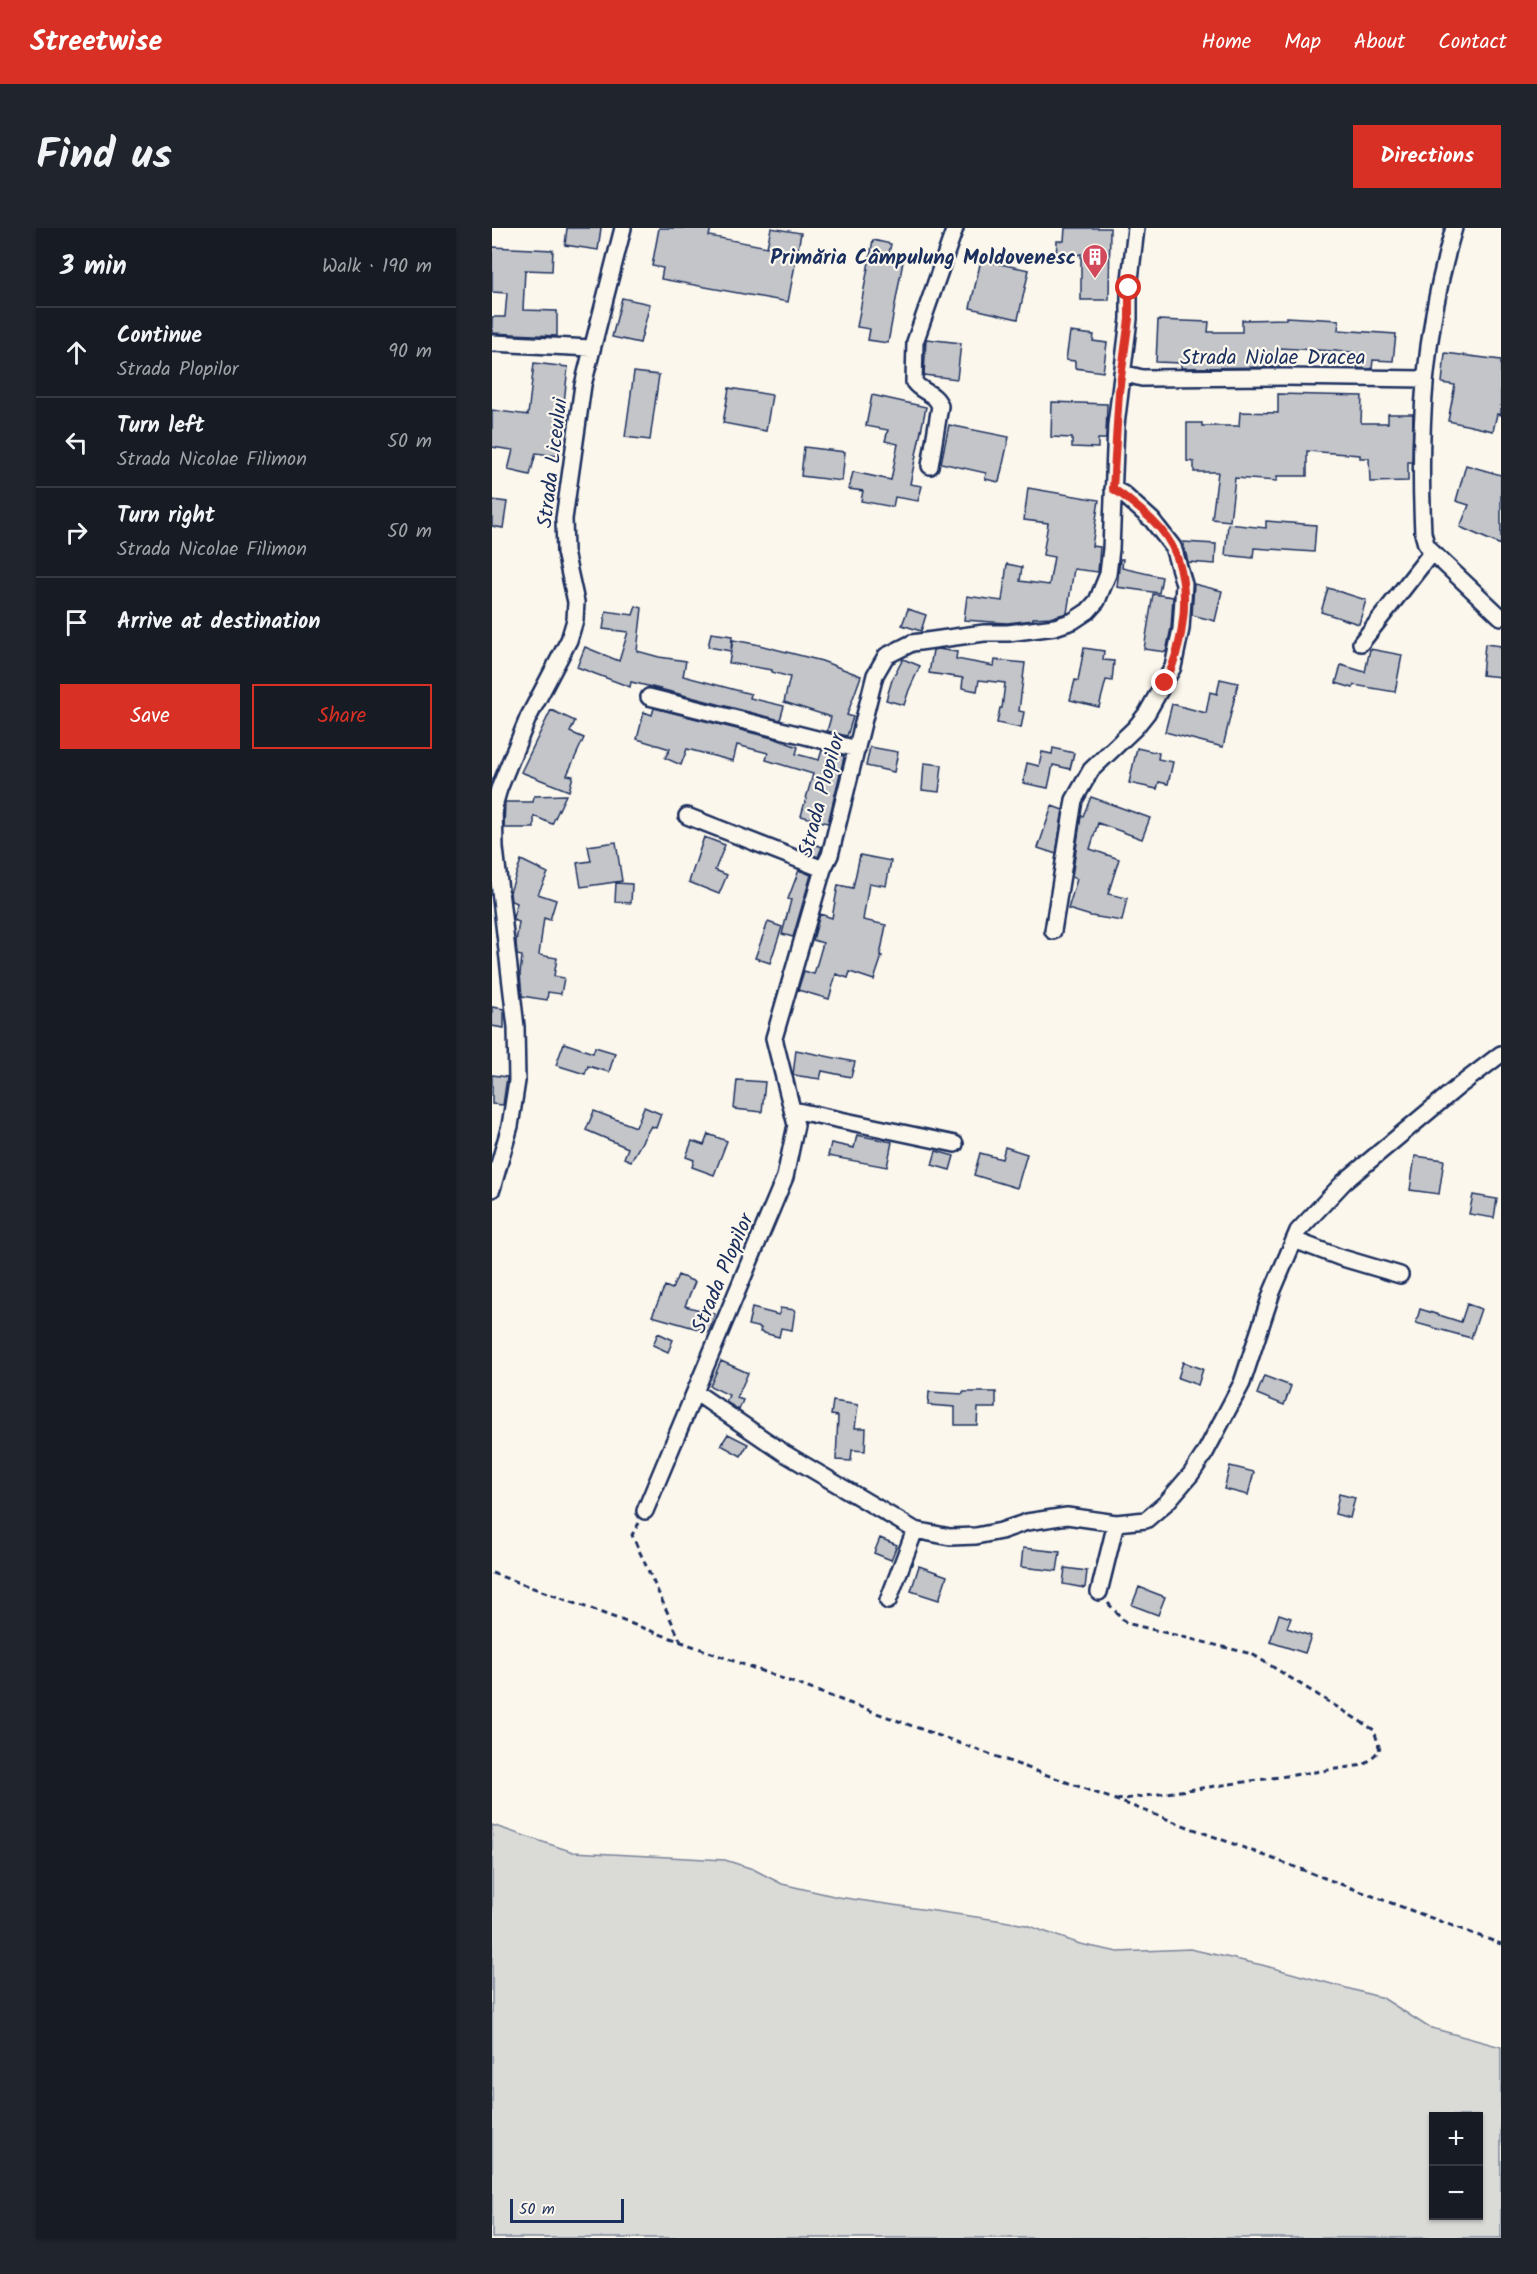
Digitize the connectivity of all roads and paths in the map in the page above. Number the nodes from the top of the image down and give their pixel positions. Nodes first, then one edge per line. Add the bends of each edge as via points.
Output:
1 (623, 228) edge
2 (955, 228) edge
3 (1136, 228) edge
4 (1454, 228) edge
5 (492, 343) edge
6 (591, 348) junction
7 (1122, 373) junction
8 (1424, 379) junction
9 (930, 466) dead end
10 (1113, 489) junction
11 (1432, 552) junction
12 (1501, 617) edge
13 (1361, 644) dead end
14 (649, 697) dead end
15 (857, 749) junction
16 (687, 816) dead end
17 (823, 869) junction
18 (1053, 931) dead end
19 (1501, 1054) edge
20 (793, 1110) junction
21 (955, 1144) dead end
22 (492, 1189) edge
23 (1294, 1240) junction
24 (1400, 1275) dead end
25 (695, 1392) junction
26 (645, 1511) joint
27 (1116, 1523) junction
28 (915, 1530) junction
29 (492, 1573) edge
30 (1099, 1592) joint
31 (888, 1601) dead end
32 (681, 1642) junction
33 (1116, 1801) junction
34 (1501, 1944) edge

1 - 6 street, Strada Liceului
2 - 9 street via 915,342 914,382 938,399 940,406
3 - 7 street, Strada Plopilor
4 - 8 street via 1433,314
5 - 6 street
6 - 22 street, Strada Liceului via 564,519 575,620 569,640 528,718 494,806 496,859 516,1027 517,1081 510,1126
7 - 8 street, Strada Niolae Dracea via 1142,378
7 - 10 street, Strada Plopilor
8 - 11 street via 1423,533
10 - 15 street, Strada Plopilor via 1108,574 1098,601 1073,621 1054,627 932,640 897,649 886,656 875,675
10 - 18 street via 1152,520 1173,547 1184,584 1181,628 1173,667 1147,713 1091,770 1074,800
11 - 12 street
11 - 13 street
14 - 15 street
15 - 17 street, Strada Plopilor
16 - 17 street
17 - 20 street, Strada Plopilor via 774,1038
19 - 23 street via 1344,1182
20 - 21 street
20 - 25 street, Strada Plopilor via 796,1125 785,1177
23 - 24 street
23 - 27 street via 1242,1383 1205,1453 1167,1502 1146,1520
25 - 26 street, Strada Plopilor
25 - 28 street via 784,1453
26 - 32 path via 632,1535
27 - 28 street via 1067,1516 1027,1521 976,1536 950,1537
27 - 30 street
28 - 31 street
29 - 32 path
30 - 33 path via 1126,1623 1252,1654 1374,1730 1380,1750 1364,1765
32 - 33 path
33 - 34 path

